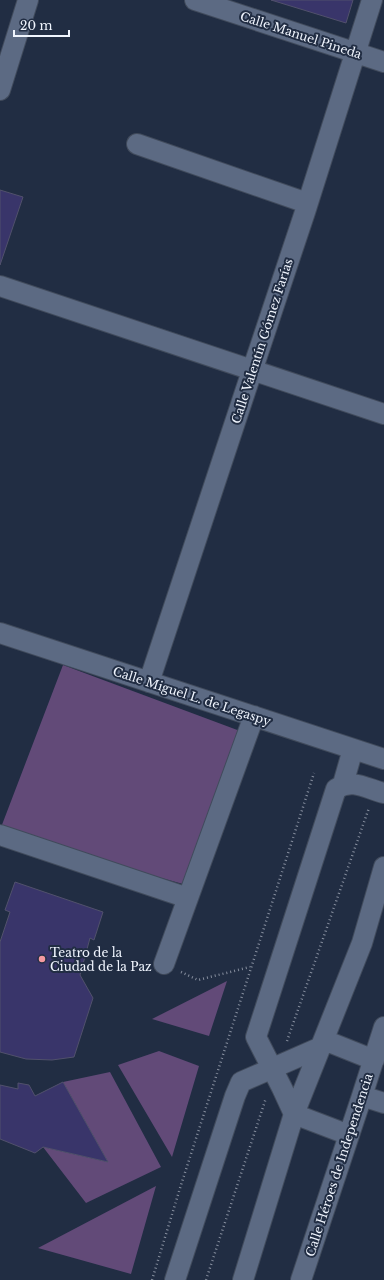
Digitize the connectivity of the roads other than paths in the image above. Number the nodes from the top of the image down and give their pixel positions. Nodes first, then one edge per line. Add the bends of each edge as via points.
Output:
1 (28, 0) edge
2 (195, 0) edge
3 (372, 0) edge
4 (355, 52) junction
5 (384, 62) edge
6 (0, 90) edge
7 (137, 144) dead end
8 (307, 203) junction
9 (0, 286) edge
10 (252, 371) junction
11 (384, 414) edge
12 (0, 633) edge
13 (150, 682) junction
14 (254, 716) junction
15 (353, 749) junction
16 (384, 759) edge
17 (343, 784) junction
18 (379, 792) edge
19 (0, 836) edge
20 (384, 867) edge
21 (188, 898) junction
22 (164, 964) road end
23 (384, 1027) edge
24 (322, 1044) junction
25 (374, 1060) junction
26 (272, 1068) junction
27 (362, 1096) junction
28 (384, 1104) edge
29 (294, 1114) junction
30 (349, 1135) junction
31 (175, 1280) edge
32 (243, 1280) edge
33 (301, 1280) edge

1 - 6 street
2 - 4 street, Calle Manuel Pineda
3 - 4 street, Calle Valentín Gómez Farías
4 - 5 street, Calle Manuel Pineda
4 - 8 street, Calle Valentín Gómez Farías
7 - 8 street
8 - 10 street, Calle Valentín Gómez Farías
9 - 10 street
10 - 11 street
10 - 13 street, Calle Valentín Gómez Farías
12 - 13 street, Calle Miguel L. de Legaspy
13 - 14 street, Calle Miguel L. de Legaspy
14 - 15 street, Calle Miguel L. de Legaspy
14 - 21 street
15 - 16 street, Calle Miguel L. de Legaspy
15 - 17 street
17 - 18 street via 355,783
17 - 26 street via 336,789 256,1037
19 - 21 street
20 - 24 street via 362,943
21 - 22 street
23 - 25 street, Calle Héroes de Independencia
24 - 25 street
24 - 26 street
24 - 29 street
25 - 27 street, Calle Héroes de Independencia
26 - 29 street
26 - 31 street via 241,1082
27 - 28 street
27 - 30 street, Calle Héroes de Independencia
29 - 30 street
29 - 32 street
30 - 33 street, Calle Héroes de Independencia

